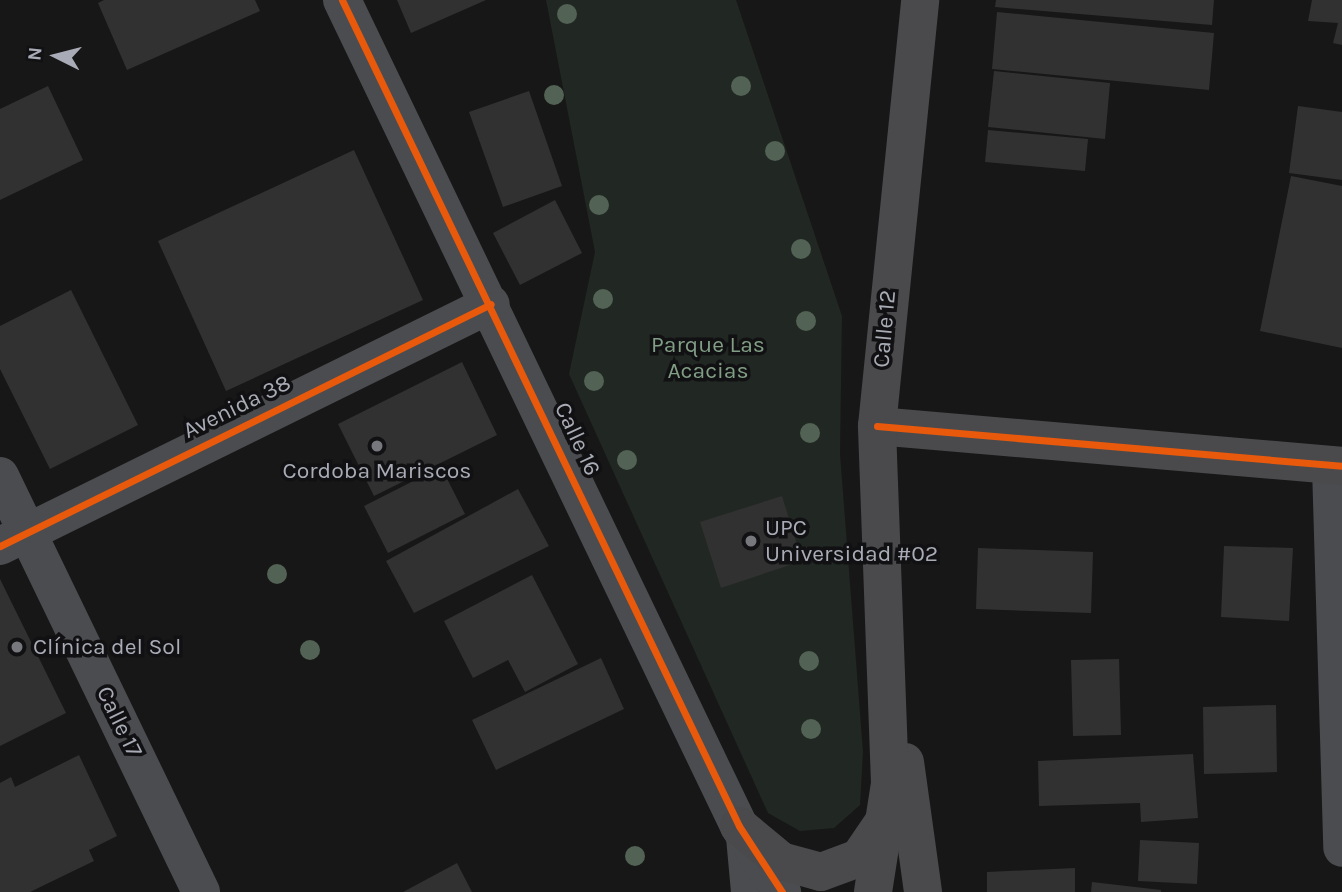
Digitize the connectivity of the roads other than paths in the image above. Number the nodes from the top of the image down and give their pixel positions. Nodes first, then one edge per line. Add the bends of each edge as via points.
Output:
1 (342, 0) edge
2 (920, 0) edge
3 (491, 304) junction
4 (877, 426) junction
5 (1337, 467) edge
6 (0, 476) edge
7 (13, 539) edge
8 (890, 660) junction
9 (883, 821) junction
10 (739, 826) junction
11 (1342, 848) edge
12 (201, 892) edge
13 (745, 892) edge
14 (782, 892) edge
15 (873, 892) edge
16 (923, 892) edge

1 - 3 street, Calle 16
2 - 4 main road, Calle 12
3 - 7 street, Avenida 38
3 - 10 street, Calle 16
4 - 5 main road via 1152,445
4 - 8 main road, Calle 12
5 - 11 street
6 - 7 street, Calle 17
7 - 12 street, Calle 17
8 - 9 main road, Calle 12
8 - 16 main road, Calle 12
9 - 10 main road via 859,858 821,872 781,861
9 - 15 main road, Calle 12
10 - 13 lane
10 - 14 street, Calle 16

